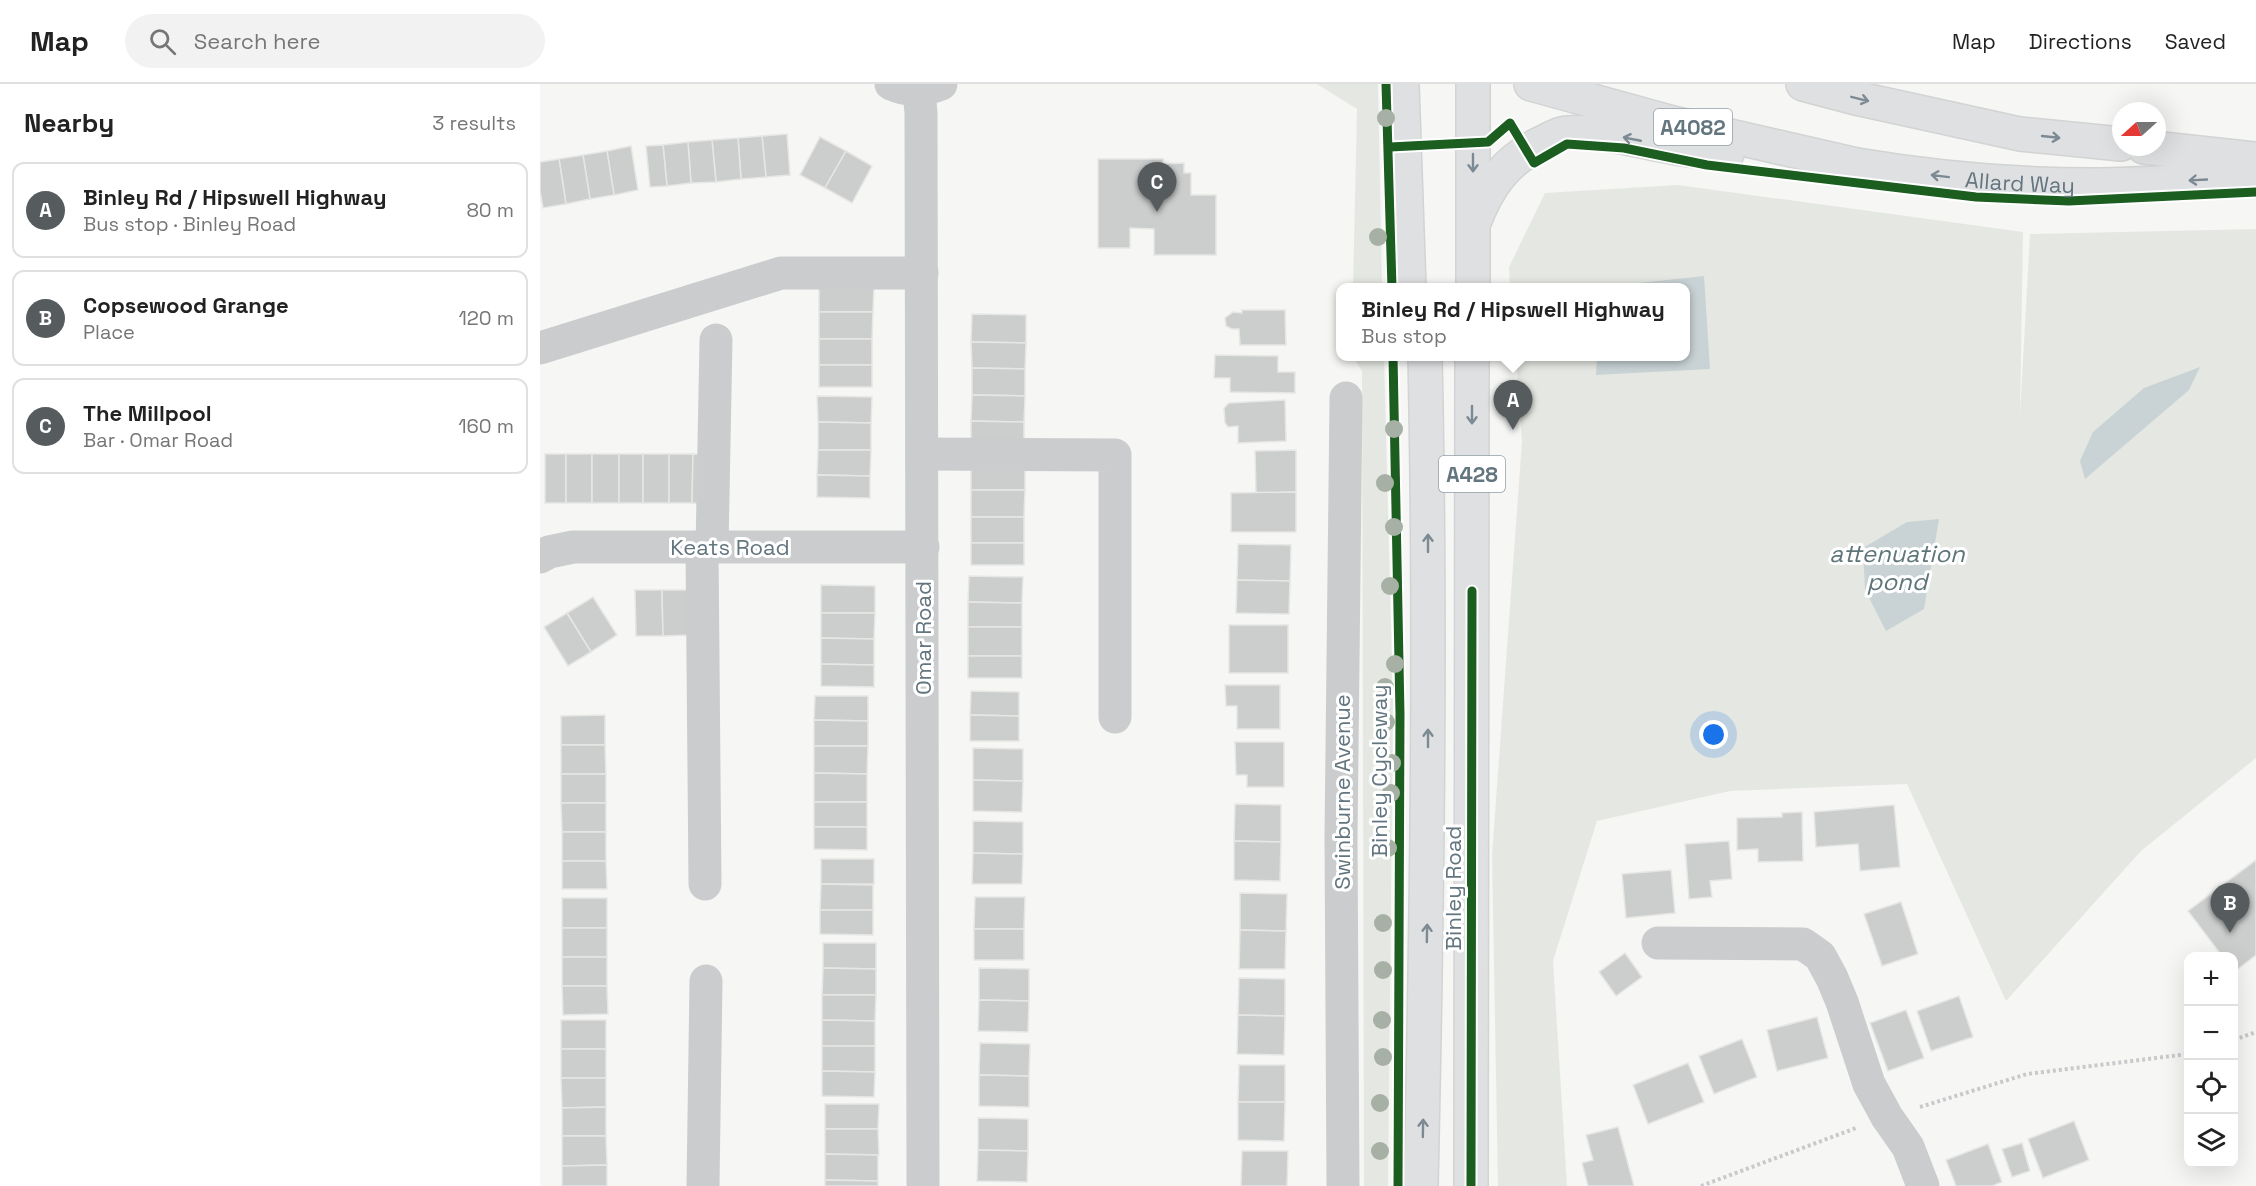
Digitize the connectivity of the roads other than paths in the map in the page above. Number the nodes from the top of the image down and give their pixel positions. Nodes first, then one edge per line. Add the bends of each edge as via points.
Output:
1 (1402, 84) edge
2 (1419, 84) edge
3 (1473, 84) edge
4 (1531, 84) edge
5 (1803, 84) edge
6 (917, 86) edge
7 (2112, 143) edge
8 (2166, 149) edge
9 (2256, 159) edge
10 (1857, 165) junction
11 (2256, 177) edge
12 (1473, 225) junction
13 (922, 273) junction
14 (1409, 283) edge
15 (1424, 283) edge
16 (1473, 283) edge
17 (716, 340) dead end
18 (540, 348) edge
19 (1419, 361) edge
20 (1425, 361) edge
21 (1472, 361) edge
22 (1426, 395) junction
23 (1346, 398) dead end
24 (922, 454) junction
25 (923, 547) junction
26 (707, 548) junction
27 (540, 558) edge
28 (1115, 717) dead end
29 (705, 884) dead end
30 (1658, 943) dead end
31 (706, 981) dead end
32 (703, 1186) edge
33 (923, 1186) edge
34 (1343, 1186) edge
35 (1421, 1186) edge
36 (1472, 1186) edge
37 (1923, 1186) edge

1 - 14 main road
2 - 15 main road
3 -> 12 main road
4 - 10 main road, Allard Way / A4082 via 1673,123
5 -> 7 main road, Allard Way via 2020,134
6 - 13 street, Omar Road
8 - 9 main road
11 -> 10 main road, Allard Way / A4082 via 2091,185 1973,180
10 -> 12 main road, Allard Way / A4082 via 1743,156 1614,136 1565,133 1513,160 1493,183
12 - 16 main road
13 - 18 street via 781,273
13 - 24 street, Omar Road
17 - 26 street
19 - 22 main road
20 - 22 main road, Binley Road / A428
21 -> 36 main road, Binley Road / A428
35 -> 22 main road, Binley Road / A428 via 1428,860
23 - 34 street, Swinburne Avenue via 1341,837
24 - 25 street, Omar Road
24 - 28 street via 1115,455
25 - 26 street, Keats Road
25 - 33 street, Omar Road
26 - 27 street, Keats Road via 573,548 549,552
26 - 29 street
30 - 37 street via 1803,944 1820,956 1842,1002 1869,1084 1908,1147
31 - 32 street

